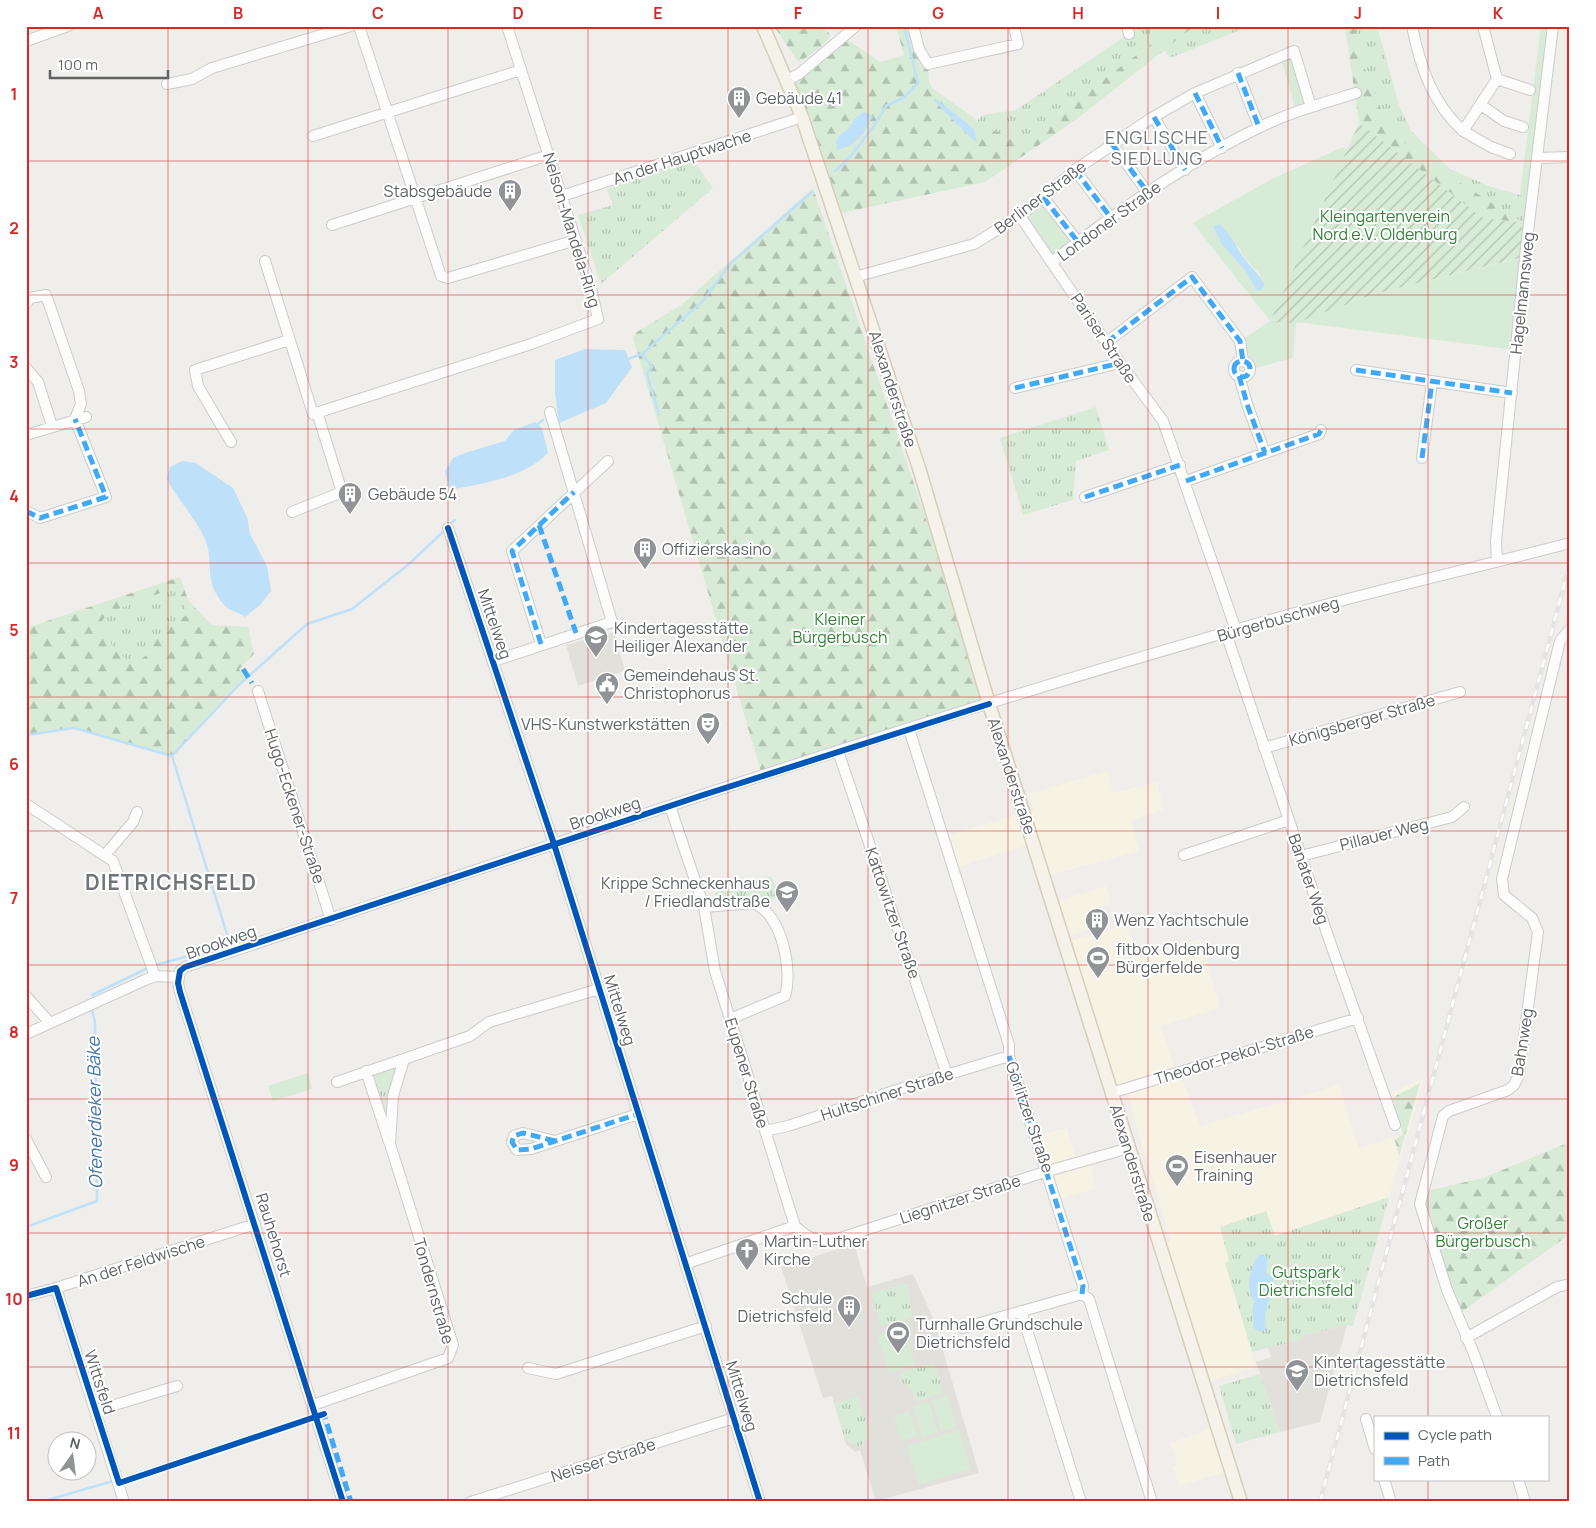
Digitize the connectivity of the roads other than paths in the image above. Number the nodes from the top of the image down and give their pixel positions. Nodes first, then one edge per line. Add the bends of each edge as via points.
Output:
1 (68, 26) edge
2 (351, 26) edge
3 (359, 26) edge
4 (507, 26) edge
5 (762, 26) edge
6 (856, 26) edge
7 (913, 26) edge
8 (1014, 26) edge
9 (1412, 26) edge
10 (1484, 26) edge
11 (1553, 26) edge
12 (26, 41) edge
13 (521, 70) junction
14 (1238, 73) junction
15 (1496, 79) junction
16 (787, 80) junction
17 (167, 84) dead end
18 (1530, 90) dead end
19 (1195, 93) junction
20 (1356, 93) dead end
21 (1481, 106) junction
22 (1311, 107) junction
23 (387, 111) junction
24 (1154, 116) junction
25 (802, 117) junction
26 (1259, 127) junction
27 (1523, 127) dead end
28 (1463, 131) junction
29 (313, 136) dead end
30 (1112, 144) junction
31 (1222, 148) junction
32 (1510, 154) dead end
33 (549, 155) junction
34 (1570, 157) edge
35 (1538, 158) junction
36 (1075, 170) junction
37 (1185, 170) junction
38 (1148, 193) junction
39 (562, 196) junction
40 (1043, 197) junction
41 (416, 198) junction
42 (1020, 216) junction
43 (1111, 218) junction
44 (332, 225) dead end
45 (576, 240) junction
46 (1078, 242) junction
47 (265, 261) dead end
48 (1052, 262) junction
49 (855, 277) junction
50 (26, 304) edge
51 (290, 340) junction
52 (1107, 342) junction
53 (1120, 363) junction
54 (26, 368) edge
55 (1356, 370) dead end
56 (1432, 382) junction
57 (1015, 388) dead end
58 (1512, 393) junction
59 (550, 412) dead end
60 (315, 413) junction
61 (86, 417) dead end
62 (75, 419) junction
63 (52, 426) junction
64 (1322, 430) dead end
65 (26, 435) edge
66 (230, 442) dead end
67 (1265, 453) junction
68 (1422, 458) dead end
69 (608, 461) dead end
70 (1180, 465) junction
71 (1186, 481) junction
72 (574, 492) junction
73 (1085, 496) dead end
74 (26, 511) edge
75 (292, 512) dead end
76 (448, 528) dead end
77 (1570, 543) edge
78 (1497, 561) junction
79 (1570, 629) edge
80 (1231, 632) junction
81 (542, 644) junction
82 (494, 661) junction
83 (258, 691) dead end
84 (1460, 692) dead end
85 (989, 704) junction
86 (909, 729) junction
87 (1264, 748) junction
88 (838, 751) junction
89 (26, 804) edge
90 (670, 806) junction
91 (1464, 808) dead end
92 (136, 812) dead end
93 (1289, 820) junction
94 (554, 844) junction
95 (1184, 854) dead end
96 (105, 855) junction
97 (1301, 856) junction
98 (704, 907) junction
99 (331, 920) junction
100 (156, 976) junction
101 (178, 976) junction
102 (599, 989) junction
103 (26, 996) edge
104 (1358, 1018) junction
105 (730, 1019) junction
106 (49, 1022) junction
107 (26, 1034) edge
108 (1009, 1056) junction
109 (404, 1058) junction
110 (366, 1071) junction
111 (947, 1074) junction
112 (337, 1082) dead end
113 (1111, 1093) junction
114 (638, 1114) junction
115 (1395, 1125) dead end
116 (765, 1131) junction
117 (26, 1139) edge
118 (555, 1140) dead end
119 (390, 1144) junction
120 (1129, 1148) junction
121 (1048, 1171) junction
122 (46, 1177) dead end
123 (256, 1224) junction
124 (795, 1226) junction
125 (684, 1264) junction
126 (1570, 1284) edge
127 (56, 1288) junction
128 (1082, 1294) junction
129 (26, 1296) edge
130 (1021, 1311) junction
131 (706, 1326) junction
132 (963, 1328) dead end
133 (1466, 1338) junction
134 (528, 1368) dead end
135 (177, 1386) dead end
136 (313, 1405) junction
137 (96, 1411) junction
138 (1497, 1416) edge
139 (734, 1418) junction
140 (1366, 1419) dead end
141 (1374, 1446) edge
142 (1384, 1480) edge
143 (1518, 1480) edge
144 (124, 1502) edge
145 (343, 1502) edge
146 (471, 1502) edge
147 (760, 1502) edge
148 (1081, 1502) edge
149 (1152, 1502) edge
150 (1241, 1502) edge
151 (1391, 1502) edge
152 (1525, 1502) edge

1 - 12 street
2 - 17 street via 212,68 192,79
3 - 23 street
4 - 13 street, Nelson-Mandela-Ring
5 - 16 main road, Alexanderstraße
6 - 16 street via 799,74
7 - 8 street via 919,49 928,64 1018,44
9 - 28 street via 1419,60 1436,99
10 - 15 street
11 - 35 street, Hagelmannsweg
13 - 23 street
13 - 33 street, Nelson-Mandela-Ring
14 - 19 street, Berliner Straße
14 - 22 street, Berliner Straße via 1294,51
14 - 26 street
15 - 18 street
15 - 21 street
16 - 25 main road, Alexanderstraße
19 - 24 street, Berliner Straße
19 - 31 street
20 - 22 street, Londoner Straße
21 - 27 street via 1504,121
21 - 28 street
22 - 26 street, Londoner Straße
23 - 29 street
23 - 41 street
24 - 30 street, Berliner Straße
24 - 37 street
25 - 39 street, An der Hauptwache
25 - 49 main road, Alexanderstraße
26 - 31 street, Londoner Straße
28 - 32 street
30 - 36 street, Berliner Straße
30 - 38 street
31 - 37 street, Londoner Straße
33 - 39 street, Nelson-Mandela-Ring
33 - 41 street
34 - 35 street
35 - 58 street, Hagelmannsweg
36 - 40 street, Berliner Straße
36 - 43 street
37 - 38 street, Londoner Straße
38 - 43 street, Londoner Straße
39 - 45 street, Nelson-Mandela-Ring
40 - 42 street, Berliner Straße
40 - 46 street
41 - 44 street
41 - 45 street via 441,276 448,278
42 - 48 street, Pariser Straße
42 - 49 street, Berliner Straße via 974,244
43 - 46 street, Londoner Straße
45 - 60 street, Nelson-Mandela-Ring via 598,319 531,344
46 - 48 street, Londoner Straße
47 - 51 street
48 - 52 street, Pariser Straße
49 - 85 main road, Alexanderstraße via 919,468
50 - 62 street via 30,298 46,295 79,391 81,404
51 - 60 street
51 - 66 street via 195,370 198,386
52 - 53 street, Pariser Straße
52 - 67 street via 1192,277 1240,341 1243,361 1237,362 1235,373 1239,376
53 - 57 street
53 - 70 street, Pariser Straße via 1163,421
54 - 63 street via 38,382
55 - 56 street
56 - 58 street
56 - 68 street
58 - 78 street, Hagelmannsweg via 1496,540
59 - 72 street
60 - 75 street via 342,492
61 - 62 street
62 - 63 street
62 - 74 street via 106,497 40,518
63 - 65 street
64 - 67 street
67 - 71 street
69 - 72 street
70 - 71 street, Pariser Straße
70 - 73 street
71 - 80 street, Pariser Straße
72 - 81 street via 512,551
72 - 81 street, Mittelweg via 612,622
76 - 82 street, Mittelweg
77 - 78 street, Bürgerbuschweg
78 - 80 street, Bürgerbuschweg
79 - 133 street, Bahnweg via 1560,641 1502,879 1504,895 1532,918 1538,932 1519,1075 1511,1088 1449,1111 1444,1116 1420,1204 1446,1290
80 - 85 street, Bürgerbuschweg
80 - 87 street, Banater Weg
81 - 82 street, Mittelweg
82 - 94 street, Mittelweg
83 - 99 street, Hugo-Eckener-Straße
84 - 87 street, Königsberger Straße
85 - 86 street, Brookweg
85 - 113 main road, Alexanderstraße
86 - 88 street, Brookweg
86 - 108 street, Görlitzer Straße via 1009,1045
87 - 93 street, Banater Weg
88 - 90 street, Brookweg
88 - 111 street, Kattowitzer Straße
89 - 96 street
90 - 94 street, Brookweg
90 - 98 street, Eupener Straße
91 - 97 street, Pillauer Weg via 1452,817
92 - 96 street via 133,822
93 - 95 street
93 - 97 street, Banater Weg
94 - 99 street, Brookweg
94 - 102 street, Mittelweg
96 - 100 street via 113,861
97 - 104 street, Banater Weg
98 - 105 street, Eupener Straße via 715,971
98 - 105 street via 759,905 772,917 782,945 789,980 785,996
99 - 101 street, Brookweg via 185,968
100 - 101 street, Brookweg
100 - 106 street, Brookweg
101 - 123 street, Rauhehorst via 180,992
102 - 109 street via 489,1022 470,1036
102 - 114 street, Mittelweg
103 - 106 street
104 - 113 street, Theodor-Pekol-Straße
104 - 115 street, Banater Weg
105 - 116 street, Eupener Straße
106 - 107 street, Brookweg
108 - 111 street, Hultschiner Straße
108 - 121 street, Görlitzer Straße
109 - 110 street
109 - 119 street, Tondernstraße via 393,1096
110 - 112 street
110 - 119 street, Tondernstraße
111 - 116 street, Hultschiner Straße
113 - 120 main road, Alexanderstraße
114 - 118 street
114 - 125 street, Mittelweg
116 - 124 street, Eupener Straße
117 - 122 street
119 - 136 street, Tondernstraße via 453,1345 452,1352 448,1358
120 - 121 street, Liegnitzer Straße
120 - 150 main road, Alexanderstraße
121 - 124 street, Liegnitzer Straße via 837,1239 815,1240
121 - 128 street, Görlitzer Straße via 1084,1286
123 - 127 street, An der Feldwische
123 - 136 street, Rauhehorst
124 - 125 street
125 - 131 street, Mittelweg
126 - 133 street via 1557,1287
127 - 129 street, An der Feldwische
127 - 137 street, Wittsfeld
128 - 130 street
128 - 149 street, Görlitzer Straße via 1089,1299
130 - 132 street
130 - 148 street
131 - 134 street via 556,1374
131 - 139 street, Mittelweg
133 - 138 street, Bahnweg
135 - 137 street
136 - 145 street, Rauhehorst
137 - 144 street, Wittsfeld
139 - 146 street, Neisser Straße
139 - 147 street, Mittelweg
140 - 141 street
142 - 151 street
143 - 152 street

